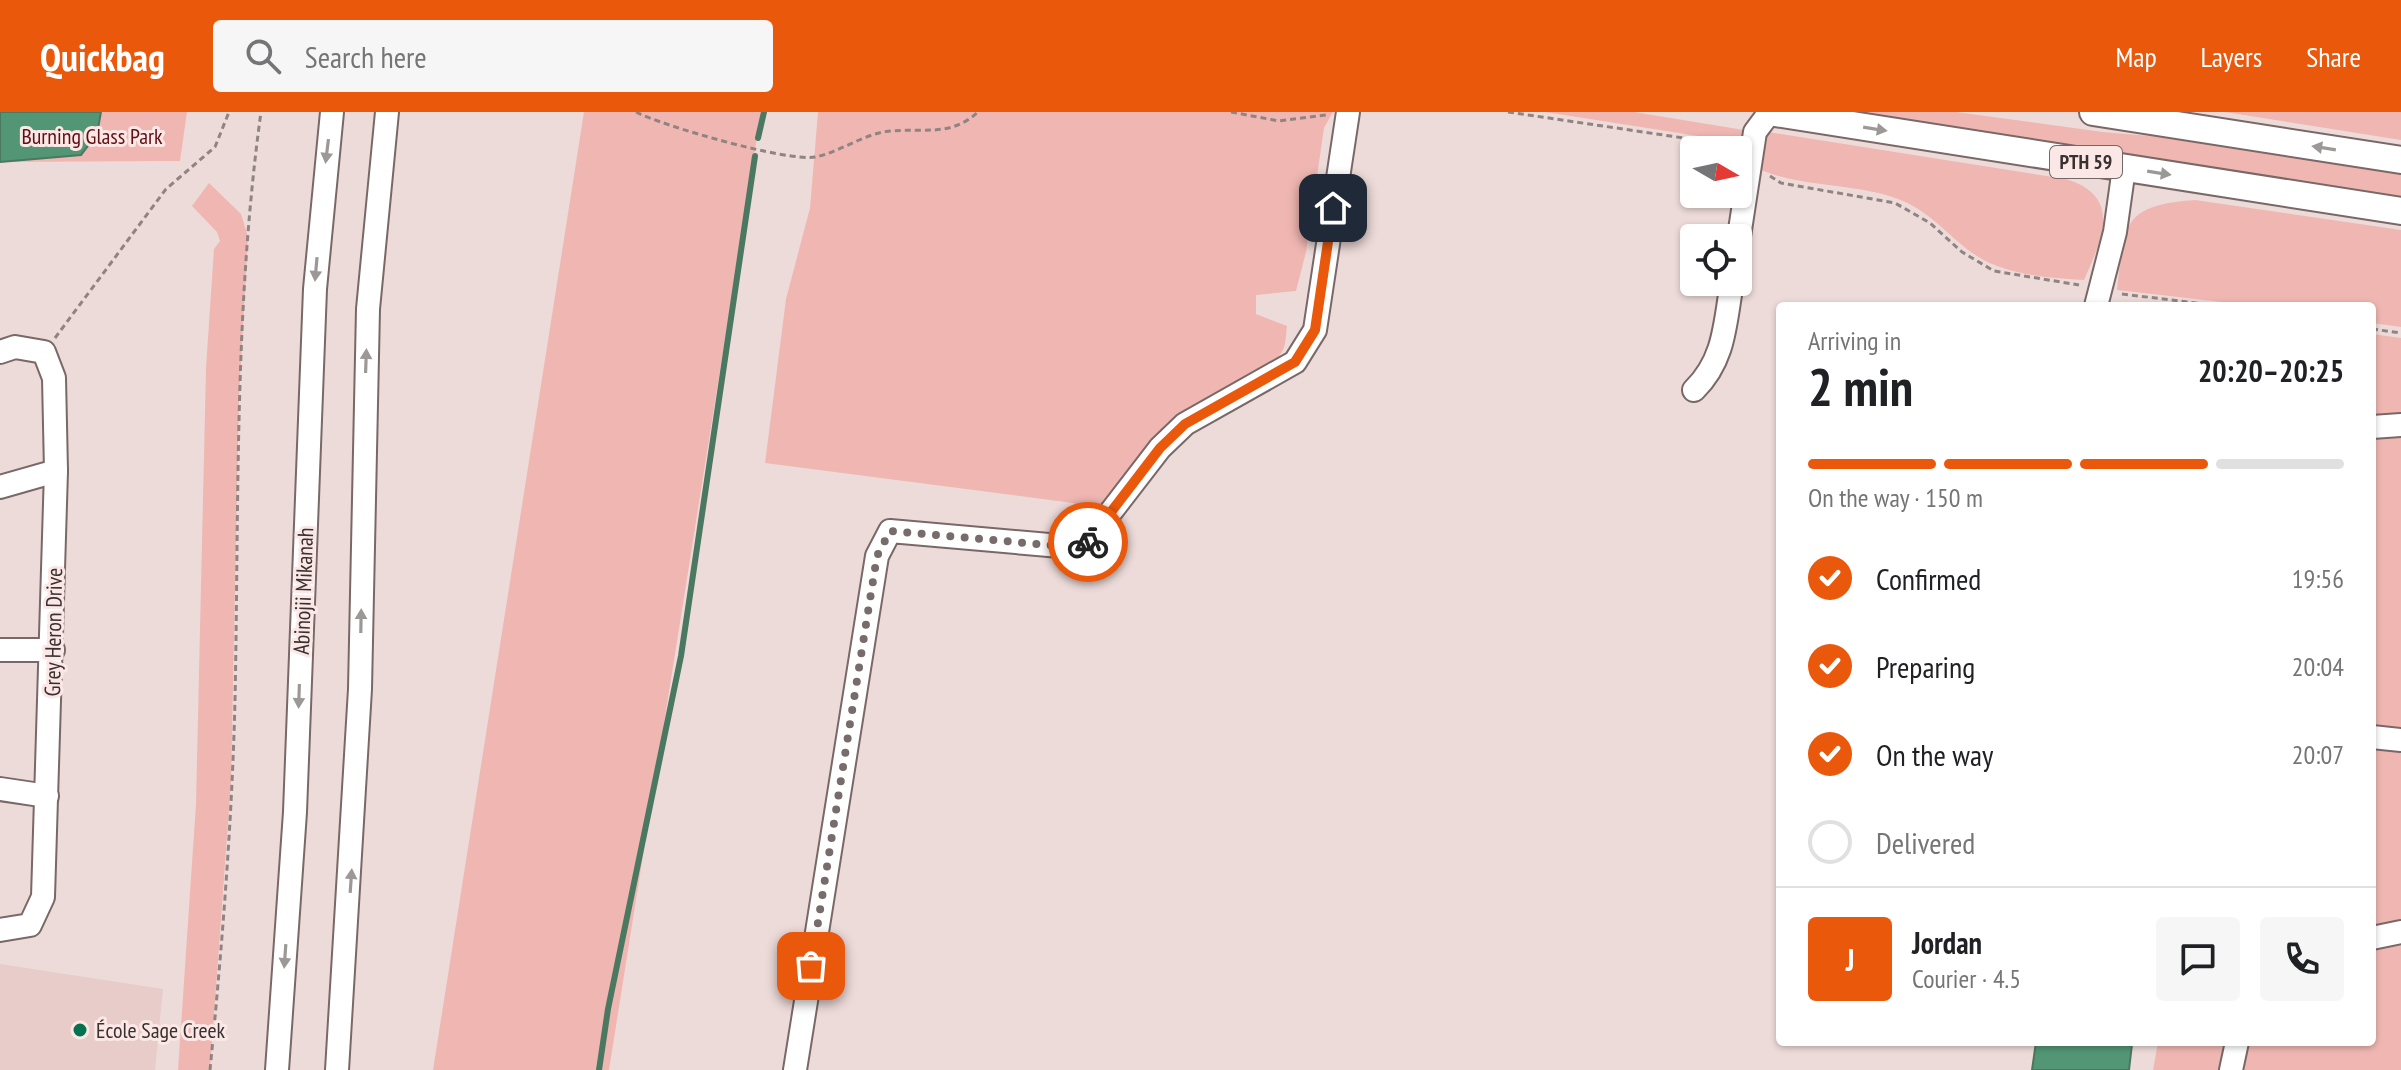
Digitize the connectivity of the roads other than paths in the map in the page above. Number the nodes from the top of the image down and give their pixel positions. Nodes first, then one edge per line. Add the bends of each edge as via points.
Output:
1 (332, 112) edge
2 (387, 112) edge
3 (2093, 112) edge
4 (1340, 113) edge
5 (1762, 116) edge
6 (2401, 160) edge
7 (2124, 168) junction
8 (2401, 211) edge
9 (1741, 224) edge
10 (1730, 296) edge
11 (2098, 298) edge
12 (0, 352) edge
13 (1694, 390) dead end
14 (2401, 425) edge
15 (2376, 427) edge
16 (56, 471) junction
17 (0, 487) edge
18 (0, 650) edge
19 (53, 650) junction
20 (2376, 737) edge
21 (2401, 740) edge
22 (0, 789) edge
23 (47, 796) junction
24 (0, 930) edge
25 (2401, 932) edge
26 (2376, 937) edge
27 (2236, 1046) edge
28 (277, 1070) edge
29 (337, 1070) edge
30 (795, 1070) edge
31 (2231, 1070) edge

1 -> 28 street, Abinojii Mikanah via 315,289 295,812
29 -> 2 street via 360,705 368,309
6 -> 3 main road, PTH 59
4 - 30 street via 1315,330 1295,362 1185,424 1160,448 1083,548 890,531 877,556
5 -> 7 main road, PTH 59
5 - 9 street
7 -> 8 main road, PTH 59
7 - 11 street
10 - 13 street via 1721,352
12 - 16 street, Grey Heron Drive via 15,347 44,352 54,378
14 - 15 street
16 - 17 street
16 - 19 street, Grey Heron Drive
18 - 19 street
19 - 23 street, Grey Heron Drive
20 - 21 street
22 - 23 street
23 - 24 street, Grey Heron Drive via 43,897 30,925
25 - 26 street
27 - 31 street

